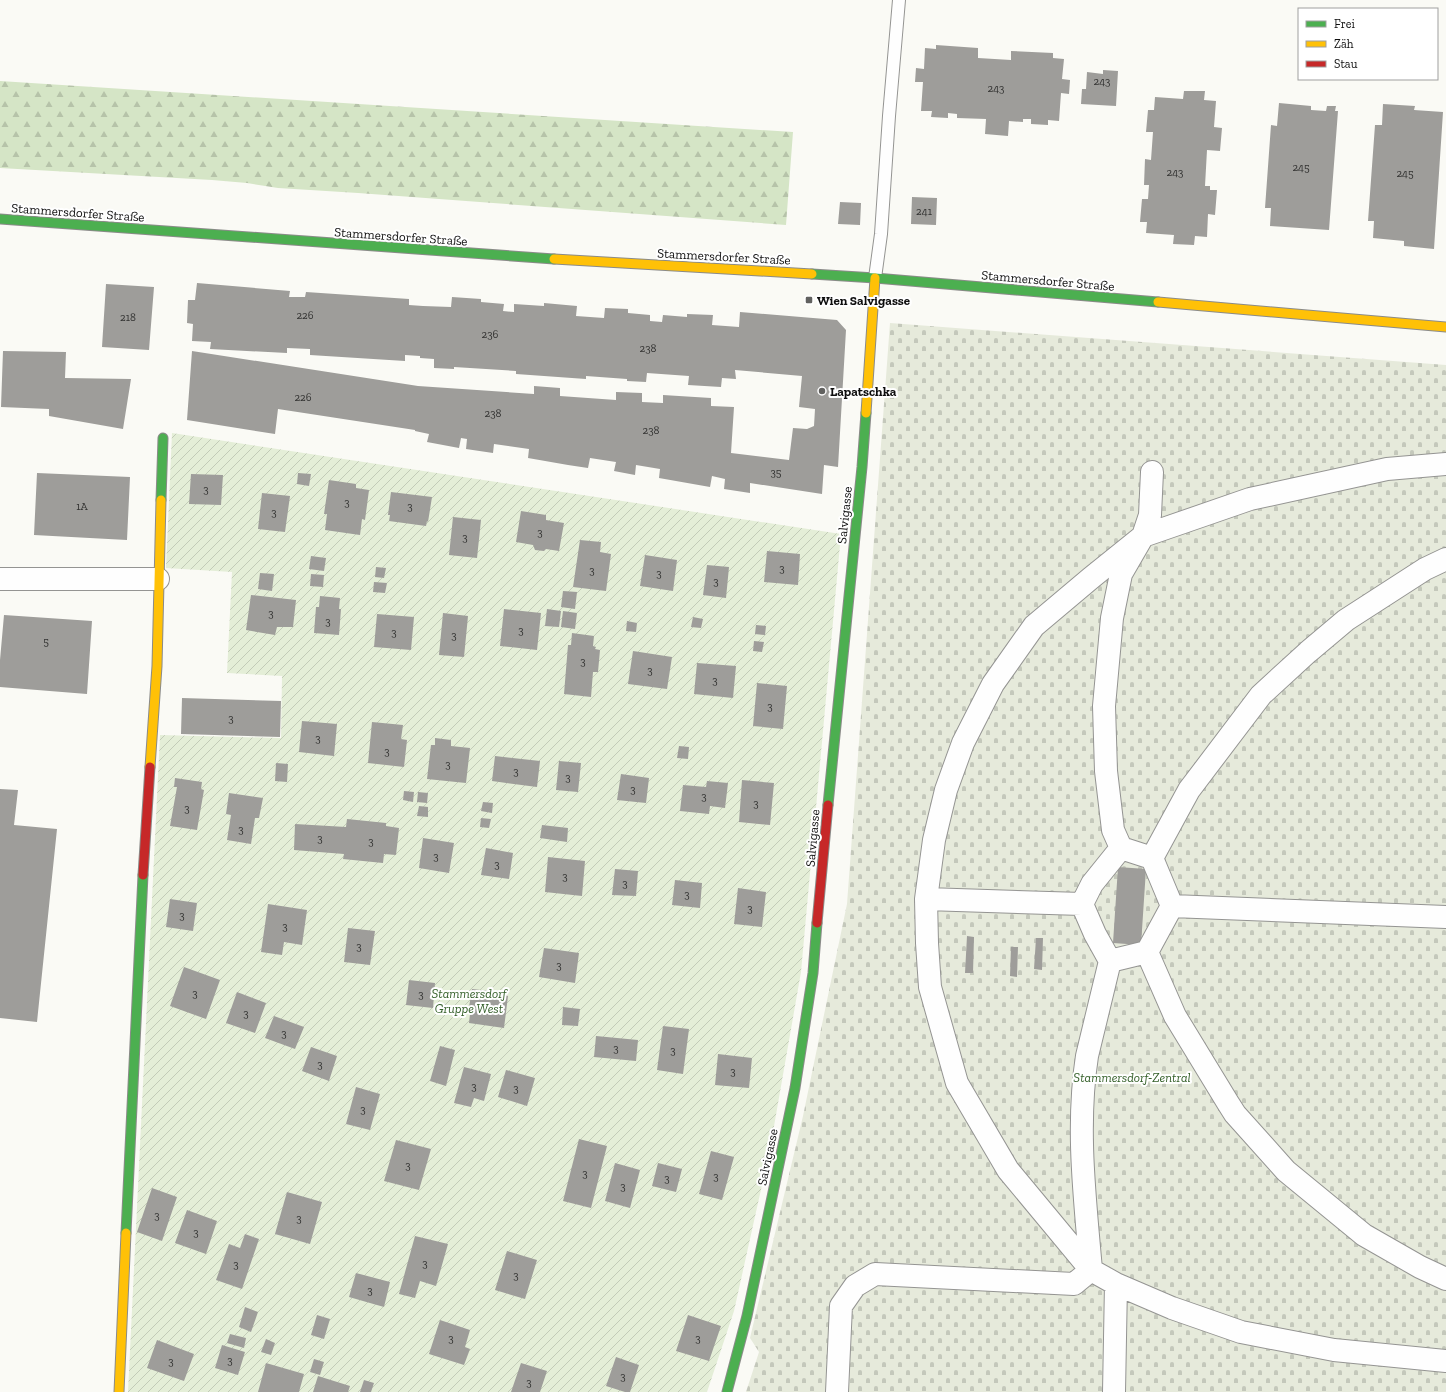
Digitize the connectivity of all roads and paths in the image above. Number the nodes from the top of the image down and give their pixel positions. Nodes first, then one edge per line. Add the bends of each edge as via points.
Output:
1 (899, 0) edge
2 (0, 219) edge
3 (875, 278) junction
4 (1446, 327) edge
5 (163, 438) dead end
6 (1446, 464) edge
7 (1152, 472) dead end
8 (1143, 536) junction
9 (1446, 559) edge
10 (0, 579) edge
11 (158, 580) junction
12 (1121, 848) junction
13 (1152, 858) junction
14 (926, 899) junction
15 (1082, 904) junction
16 (1172, 906) junction
17 (1446, 916) edge
18 (1147, 952) junction
19 (1110, 961) junction
20 (1091, 1270) junction
21 (1446, 1279) edge
22 (1116, 1284) junction
23 (1446, 1360) edge
24 (119, 1392) edge
25 (727, 1392) edge
26 (837, 1392) edge
27 (1114, 1392) edge

1 - 3 lane via 881,234
2 - 3 street, Stammersdorfer Straße via 521,258
3 - 4 street, Stammersdorfer Straße
3 - 25 street, Salvigasse via 862,467 813,973 794,1096 748,1316
5 - 11 street
6 - 8 street via 1387,469 1250,499
7 - 8 street via 1150,515
8 - 12 street via 1121,574 1112,618 1104,714 1106,771 1113,830
8 - 14 street via 1034,626 993,684 963,743 946,790 934,840
9 - 13 street via 1346,620 1260,695 1189,790
10 - 11 street
11 - 24 street via 157,666 143,871
12 - 13 street
12 - 15 street via 1092,884
13 - 16 street
14 - 15 street
14 - 20 street via 930,987 957,1083 1008,1170
15 - 19 street
16 - 17 street
16 - 18 street
18 - 19 street
18 - 21 street via 1175,1016 1228,1103 1286,1171 1364,1235
19 - 20 street via 1085,1070 1081,1148
20 - 22 street
20 - 26 street via 1074,1284 875,1274 855,1286 841,1306
22 - 23 street via 1179,1311 1240,1332 1334,1350
22 - 27 street

